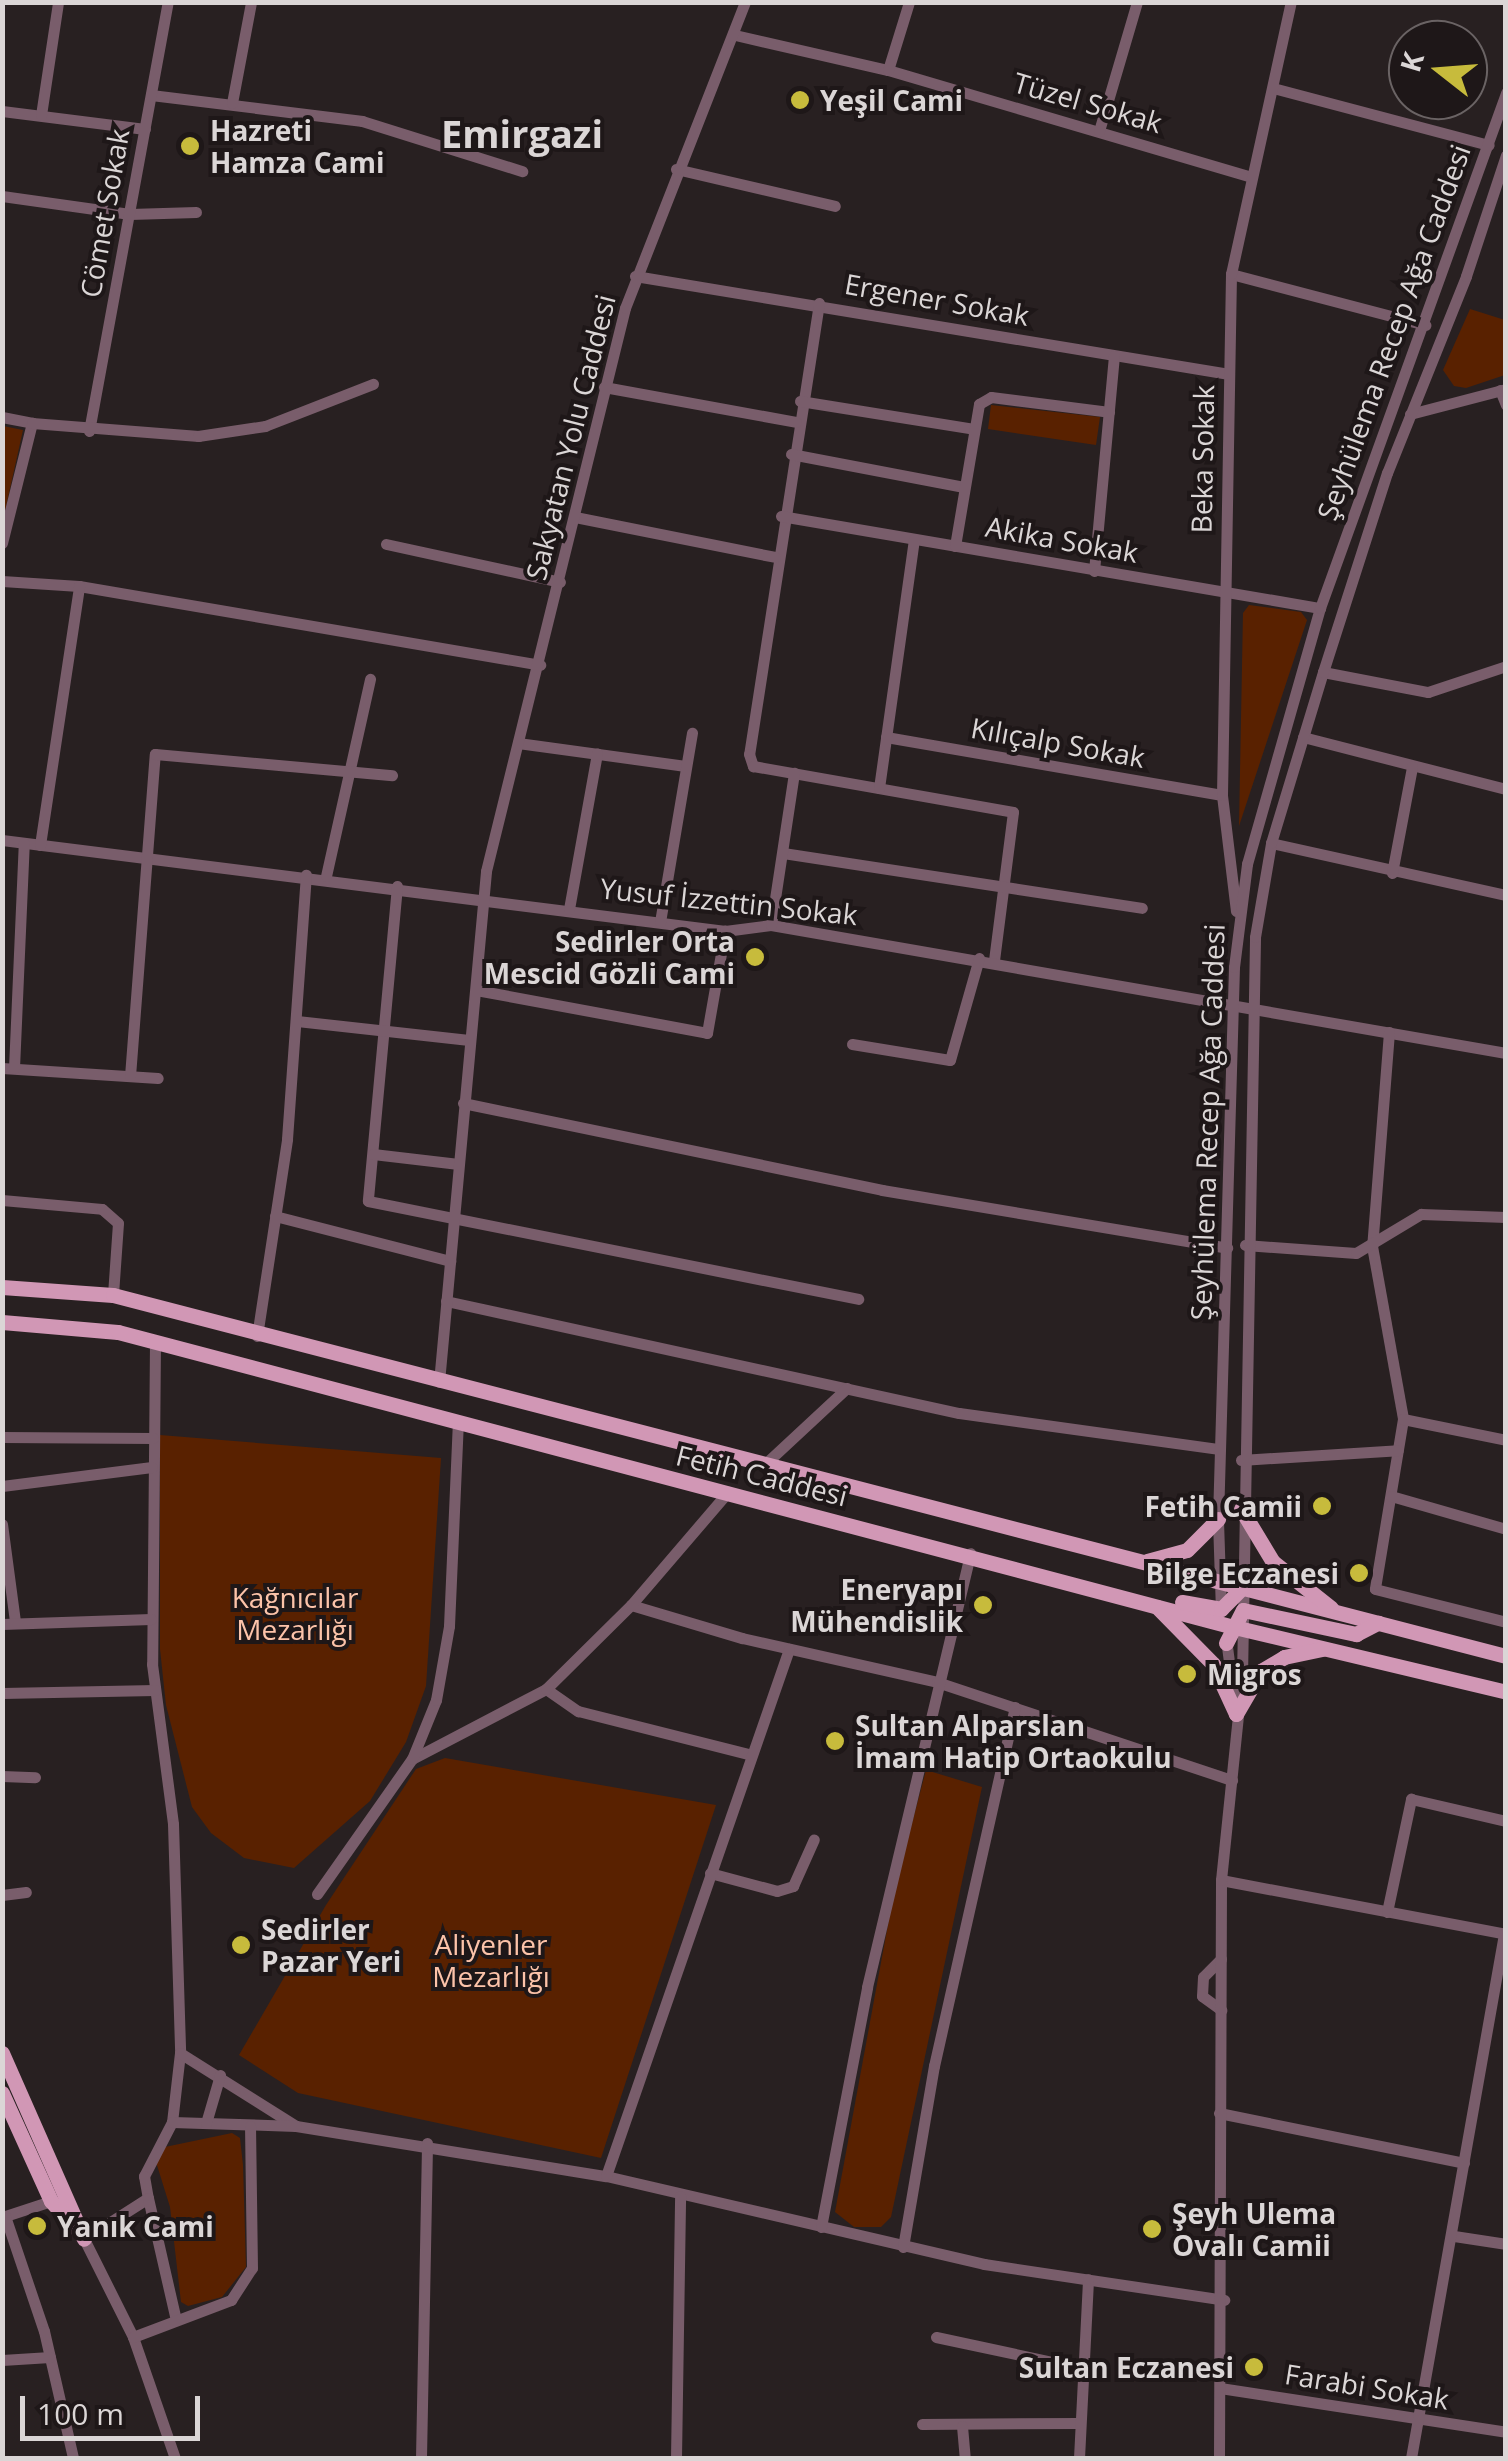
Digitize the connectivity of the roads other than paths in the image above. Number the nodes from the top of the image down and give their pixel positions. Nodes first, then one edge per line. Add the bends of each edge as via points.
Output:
1 (58, 2) edge
2 (168, 2) edge
3 (251, 2) edge
4 (745, 2) edge
5 (909, 2) edge
6 (1137, 2) edge
7 (1291, 2) edge
8 (735, 35) junction
9 (888, 70) junction
10 (1273, 88) junction
11 (1506, 93) edge
12 (151, 96) junction
13 (232, 104) junction
14 (2, 110) edge
15 (41, 116) junction
16 (144, 129) junction
17 (1099, 131) junction
18 (1489, 144) junction
19 (1506, 155) edge
20 (676, 169) junction
21 (522, 171) dead end
22 (1252, 177) junction
23 (2, 196) edge
24 (834, 206) dead end
25 (196, 212) dead end
26 (130, 214) junction
27 (1230, 274) junction
28 (636, 276) junction
29 (819, 303) junction
30 (1426, 326) junction
31 (1114, 356) junction
32 (1229, 374) junction
33 (373, 384) dead end
34 (604, 388) junction
35 (1503, 389) edge
36 (800, 400) junction
37 (1506, 406) edge
38 (1109, 412) junction
39 (1410, 414) junction
40 (2, 417) edge
41 (796, 422) junction
42 (32, 423) junction
43 (974, 429) junction
44 (89, 431) junction
45 (791, 454) junction
46 (964, 487) junction
47 (781, 516) junction
48 (575, 517) junction
49 (914, 539) junction
50 (2, 543) edge
51 (386, 544) dead end
52 (955, 546) junction
53 (775, 557) junction
54 (1094, 571) junction
55 (2, 580) edge
56 (560, 582) junction
57 (79, 586) junction
58 (1226, 592) junction
59 (1320, 608) junction
60 (540, 665) junction
61 (1506, 666) edge
62 (1322, 672) junction
63 (370, 679) dead end
64 (692, 733) dead end
65 (886, 737) junction
66 (1303, 737) junction
67 (518, 743) junction
68 (597, 754) junction
69 (685, 766) junction
70 (1412, 766) junction
71 (351, 769) junction
72 (794, 773) junction
73 (392, 775) dead end
74 (879, 788) junction
75 (1506, 789) edge
76 (1222, 795) junction
77 (2, 840) edge
78 (24, 843) junction
79 (1271, 843) junction
80 (40, 845) junction
81 (783, 853) junction
82 (148, 860) junction
83 (1392, 873) junction
84 (306, 875) junction
85 (326, 876) junction
86 (397, 886) junction
87 (1003, 887) junction
88 (1506, 895) edge
89 (482, 896) junction
90 (1142, 908) dead end
91 (568, 909) junction
92 (660, 922) junction
93 (1238, 922) junction
94 (772, 925) junction
95 (725, 931) junction
96 (979, 958) junction
97 (994, 960) junction
98 (476, 990) junction
99 (1232, 1006) junction
100 (1252, 1009) junction
101 (296, 1021) junction
102 (384, 1030) junction
103 (1390, 1032) junction
104 (469, 1040) junction
105 (852, 1044) dead end
106 (1506, 1053) edge
107 (8, 1068) edge
108 (130, 1076) junction
109 (158, 1078) dead end
110 (464, 1103) junction
111 (372, 1154) junction
112 (458, 1164) junction
113 (2, 1200) edge
114 (275, 1216) junction
115 (453, 1218) junction
116 (1506, 1218) edge
117 (1246, 1246) junction
118 (1372, 1246) junction
119 (1228, 1248) junction
120 (450, 1260) junction
121 (2, 1287) edge
122 (113, 1295) junction
123 (858, 1299) dead end
124 (446, 1301) junction
125 (2, 1322) edge
126 (257, 1336) junction
127 (155, 1342) junction
128 (439, 1382) junction
129 (847, 1388) junction
130 (1403, 1419) junction
131 (458, 1423) junction
132 (2, 1437) edge
133 (152, 1438) junction
134 (1506, 1440) edge
135 (1220, 1450) junction
136 (1398, 1450) junction
137 (1241, 1460) junction
138 (764, 1465) junction
139 (152, 1468) junction
140 (2, 1486) edge
141 (728, 1492) junction
142 (1391, 1496) junction
143 (1241, 1509) junction
144 (1218, 1518) junction
145 (2, 1524) edge
146 (1506, 1530) edge
147 (970, 1553) junction
148 (1140, 1563) junction
149 (1219, 1582) junction
150 (1090, 1586) junction
151 (1242, 1588) junction
152 (1154, 1604) junction
153 (632, 1605) junction
154 (1243, 1610) junction
155 (1338, 1613) junction
156 (151, 1620) junction
157 (1229, 1622) junction
158 (1506, 1622) edge
159 (9, 1623) edge
160 (1378, 1623) junction
161 (1226, 1643) joint
162 (1338, 1648) junction
163 (789, 1649) junction
164 (1506, 1656) edge
165 (938, 1682) junction
166 (546, 1689) junction
167 (155, 1690) junction
168 (2, 1692) edge
169 (1506, 1692) edge
170 (1015, 1706) junction
171 (1236, 1714) junction
172 (748, 1754) junction
173 (412, 1759) junction
174 (2, 1776) edge
175 (35, 1776) dead end
176 (1232, 1780) junction
177 (1506, 1821) edge
178 (814, 1839) dead end
179 (710, 1873) junction
180 (1221, 1880) junction
181 (26, 1892) dead end
182 (317, 1894) dead end
183 (2, 1895) edge
184 (1387, 1912) junction
185 (1505, 1934) edge
186 (2, 2053) edge
187 (180, 2053) junction
188 (220, 2075) junction
189 (2, 2093) edge
190 (1219, 2114) junction
191 (172, 2122) junction
192 (206, 2123) junction
193 (250, 2126) junction
194 (296, 2126) junction
195 (427, 2144) junction
196 (1464, 2163) junction
197 (606, 2176) junction
198 (680, 2196) junction
199 (148, 2198) junction
200 (52, 2200) junction
201 (4, 2216) edge
202 (821, 2227) junction
203 (1454, 2236) junction
204 (84, 2239) junction
205 (1506, 2244) edge
206 (904, 2247) junction
207 (20, 2269) junction
208 (2, 2272) edge
209 (1088, 2279) junction
210 (1224, 2300) junction
211 (176, 2320) junction
212 (133, 2336) junction
213 (936, 2337) dead end
214 (50, 2357) junction
215 (2, 2360) edge
216 (1081, 2368) junction
217 (1220, 2388) junction
218 (1420, 2419) junction
219 (1080, 2423) junction
220 (922, 2424) dead end
221 (962, 2426) junction
222 (1506, 2432) edge
223 (73, 2458) edge
224 (175, 2458) edge
225 (421, 2458) edge
226 (676, 2458) edge
227 (965, 2458) edge
228 (1080, 2458) edge
229 (1219, 2458) edge
230 (1412, 2458) edge

1 - 15 street
2 - 12 street, Cömet Sokak
3 - 13 street
4 - 8 street, Sakyatan Yolu Caddesi
5 - 9 street
6 - 17 street
7 - 10 street, Beka Sokak
8 - 9 street, Tüzel Sokak
8 - 20 street, Sakyatan Yolu Caddesi
9 - 17 street, Tüzel Sokak
10 - 18 street
10 - 22 street, Beka Sokak
11 - 18 street, Şeyhülema Recep Ağa Caddesi
12 - 13 street
12 - 16 street, Cömet Sokak
13 - 21 street via 362,121
14 - 15 street
15 - 16 street
16 - 26 street, Cömet Sokak
17 - 22 street, Tüzel Sokak
18 - 30 street, Şeyhülema Recep Ağa Caddesi
19 - 39 street, Şeyhülema Recep Ağa Caddesi
20 - 24 street
20 - 28 street, Sakyatan Yolu Caddesi
22 - 27 street, Beka Sokak
23 - 26 street
25 - 26 street
26 - 44 street, Cömet Sokak
27 - 30 street
27 - 32 street, Beka Sokak
28 - 29 street, Ergener Sokak
28 - 34 street, Sakyatan Yolu Caddesi
29 - 31 street, Ergener Sokak
29 - 36 street
30 - 59 street, Şeyhülema Recep Ağa Caddesi
31 - 32 street, Ergener Sokak
31 - 38 street
32 - 58 street, Beka Sokak
33 - 44 street via 265,426 198,436
34 - 41 street
34 - 48 street, Sakyatan Yolu Caddesi
35 - 37 street
35 - 39 street
36 - 41 street
36 - 43 street
38 - 43 street via 991,398 979,404
38 - 54 street
39 - 62 street, Şeyhülema Recep Ağa Caddesi
40 - 42 street
41 - 45 street
42 - 44 street
42 - 50 street
43 - 46 street
45 - 46 street
45 - 47 street
46 - 52 street
47 - 49 street, Akika Sokak
47 - 53 street
48 - 53 street
48 - 56 street, Sakyatan Yolu Caddesi
49 - 52 street, Akika Sokak
49 - 65 street
51 - 56 street
52 - 54 street, Akika Sokak
53 - 72 street via 749,754 753,766
54 - 58 street, Akika Sokak
55 - 57 street
56 - 60 street, Sakyatan Yolu Caddesi
57 - 60 street
57 - 80 street
58 - 59 street, Akika Sokak
58 - 76 street, Beka Sokak
59 - 93 street, Şeyhülema Recep Ağa Caddesi via 1260,810
60 - 67 street, Sakyatan Yolu Caddesi
61 - 62 street via 1428,692
62 - 66 street, Şeyhülema Recep Ağa Caddesi
63 - 71 street
64 - 69 street
65 - 74 street
65 - 76 street, Kılıçalp Sokak
66 - 70 street
66 - 79 street, Şeyhülema Recep Ağa Caddesi
67 - 68 street
67 - 89 street, Sakyatan Yolu Caddesi
68 - 69 street
68 - 91 street
69 - 92 street
70 - 75 street
70 - 83 street
71 - 73 street
71 - 82 street via 155,754
71 - 85 street
72 - 74 street
72 - 81 street
74 - 87 street via 1013,812
76 - 93 street, Beka Sokak
77 - 78 street, Yusuf İzzettin Sokak
78 - 80 street, Yusuf İzzettin Sokak
78 - 107 street
79 - 83 street
79 - 100 street, Şeyhülema Recep Ağa Caddesi via 1254,937
80 - 82 street, Yusuf İzzettin Sokak
81 - 87 street
81 - 94 street
82 - 84 street, Yusuf İzzettin Sokak
82 - 108 street
83 - 88 street
84 - 85 street, Yusuf İzzettin Sokak
84 - 101 street
85 - 86 street, Yusuf İzzettin Sokak
86 - 89 street, Yusuf İzzettin Sokak
86 - 102 street
87 - 90 street
87 - 97 street
89 - 91 street, Yusuf İzzettin Sokak
89 - 98 street, Sakyatan Yolu Caddesi
91 - 92 street, Yusuf İzzettin Sokak
92 - 95 street, Yusuf İzzettin Sokak
93 - 99 street, Şeyhülema Recep Ağa Caddesi
94 - 95 street, Yusuf İzzettin Sokak
94 - 96 street, Yusuf İzzettin Sokak
95 - 98 street via 707,1032
96 - 97 street, Yusuf İzzettin Sokak
96 - 105 street via 950,1060
97 - 99 street, Yusuf İzzettin Sokak
98 - 104 street, Sakyatan Yolu Caddesi
99 - 100 street, Yusuf İzzettin Sokak
99 - 119 street, Şeyhülema Recep Ağa Caddesi
100 - 103 street, Yusuf İzzettin Sokak
100 - 117 street, Şeyhülema Recep Ağa Caddesi
101 - 102 street
101 - 114 street
102 - 104 street
102 - 111 street
103 - 106 street, Yusuf İzzettin Sokak
103 - 118 street
104 - 110 street, Sakyatan Yolu Caddesi
107 - 108 street
108 - 109 street
110 - 112 street, Sakyatan Yolu Caddesi
110 - 119 street via 882,1190
111 - 112 street
111 - 115 street via 368,1200
112 - 115 street, Sakyatan Yolu Caddesi
113 - 122 street via 102,1209 118,1223
114 - 120 street
114 - 126 street
115 - 120 street, Sakyatan Yolu Caddesi
115 - 123 street
116 - 118 street via 1420,1214 1391,1226
117 - 118 street via 1356,1252
117 - 137 street, Şeyhülema Recep Ağa Caddesi
118 - 130 street
119 - 135 street, Şeyhülema Recep Ağa Caddesi
120 - 124 street, Sakyatan Yolu Caddesi
121 - 122 main road, Fetih Caddesi
122 - 126 main road, Fetih Caddesi
124 - 128 street, Sakyatan Yolu Caddesi
124 - 129 street
125 - 127 main road, Fetih Caddesi
126 - 128 main road, Fetih Caddesi
127 - 131 main road, Fetih Caddesi
127 - 133 street
128 - 138 main road, Fetih Caddesi
129 - 135 street via 959,1413
129 - 138 street
130 - 134 street
130 - 136 street
131 - 141 main road, Fetih Caddesi
131 - 173 street via 449,1626 436,1700
132 - 133 street
133 - 139 street
135 - 144 street, Şeyhülema Recep Ağa Caddesi
136 - 137 street
136 - 142 street
137 - 143 street, Şeyhülema Recep Ağa Caddesi
138 - 148 main road, Fetih Caddesi
139 - 140 street
139 - 156 street
141 - 147 main road, Fetih Caddesi
141 - 153 street
142 - 146 street
142 - 158 street via 1375,1589
143 - 151 street, Şeyhülema Recep Ağa Caddesi
143 - 155 main road via 1273,1562
144 - 148 main road via 1187,1550
144 - 149 street, Şeyhülema Recep Ağa Caddesi
145 - 159 street
147 - 150 main road, Fetih Caddesi
147 - 165 street
148 - 149 main road, Fetih Caddesi
149 - 151 main road, Fetih Caddesi
149 - 157 street, Şeyhülema Recep Ağa Caddesi
150 - 152 main road, Fetih Caddesi
150 - 157 main road
151 - 154 street, Şeyhülema Recep Ağa Caddesi
151 - 155 main road, Fetih Caddesi
151 - 157 main road
152 - 157 main road, Fetih Caddesi
152 - 171 main road via 1213,1664
153 - 163 street
153 - 166 street
154 - 157 main road
154 - 160 main road via 1356,1634
155 - 160 main road, Fetih Caddesi
156 - 159 street
156 - 167 street
157 - 161 main road
157 - 162 main road, Fetih Caddesi
157 - 171 street, Şeyhülema Recep Ağa Caddesi
160 - 164 main road, Fetih Caddesi
161 - 171 street, Şeyhülema Recep Ağa Caddesi
162 - 169 main road, Fetih Caddesi
162 - 171 main road via 1284,1657 1261,1671
163 - 165 street
163 - 172 street
165 - 170 street
165 - 202 street via 867,1987
166 - 172 street via 578,1711
166 - 173 street
167 - 168 street
167 - 187 street via 172,1824
170 - 176 street
170 - 206 street via 938,2047
171 - 176 street, Şeyhülema Recep Ağa Caddesi
172 - 179 street
173 - 182 street
174 - 175 street
176 - 180 street, Şeyhülema Recep Ağa Caddesi
177 - 184 street via 1411,1799
178 - 179 street via 793,1886 776,1891
179 - 197 street
180 - 184 street
180 - 190 street, Şeyhülema Recep Ağa Caddesi
181 - 183 street
184 - 185 street
185 - 196 street
186 - 204 main road
187 - 188 street
187 - 191 street
188 - 192 street
188 - 194 street
189 - 200 main road
190 - 196 street
190 - 210 street, Şeyhülema Recep Ağa Caddesi
191 - 192 street
191 - 199 street via 144,2176
192 - 193 street
193 - 194 street
193 - 211 street via 252,2268 231,2300
194 - 195 street
195 - 197 street
195 - 225 street
196 - 203 street
197 - 198 street
198 - 202 street
198 - 226 street
199 - 204 street
199 - 211 street
200 - 201 street
200 - 204 main road
201 - 207 street
202 - 206 street
203 - 205 street
203 - 218 street
204 - 212 street
206 - 209 street
207 - 208 street
207 - 214 street
209 - 210 street
209 - 216 street
210 - 217 street, Şeyhülema Recep Ağa Caddesi
211 - 212 street
212 - 224 street
213 - 216 street
214 - 215 street
214 - 223 street
216 - 219 street
217 - 218 street, Farabi Sokak
217 - 229 street, Şeyhülema Recep Ağa Caddesi
218 - 222 street, Farabi Sokak
218 - 230 street
219 - 221 street
219 - 228 street
220 - 221 street
221 - 227 street

